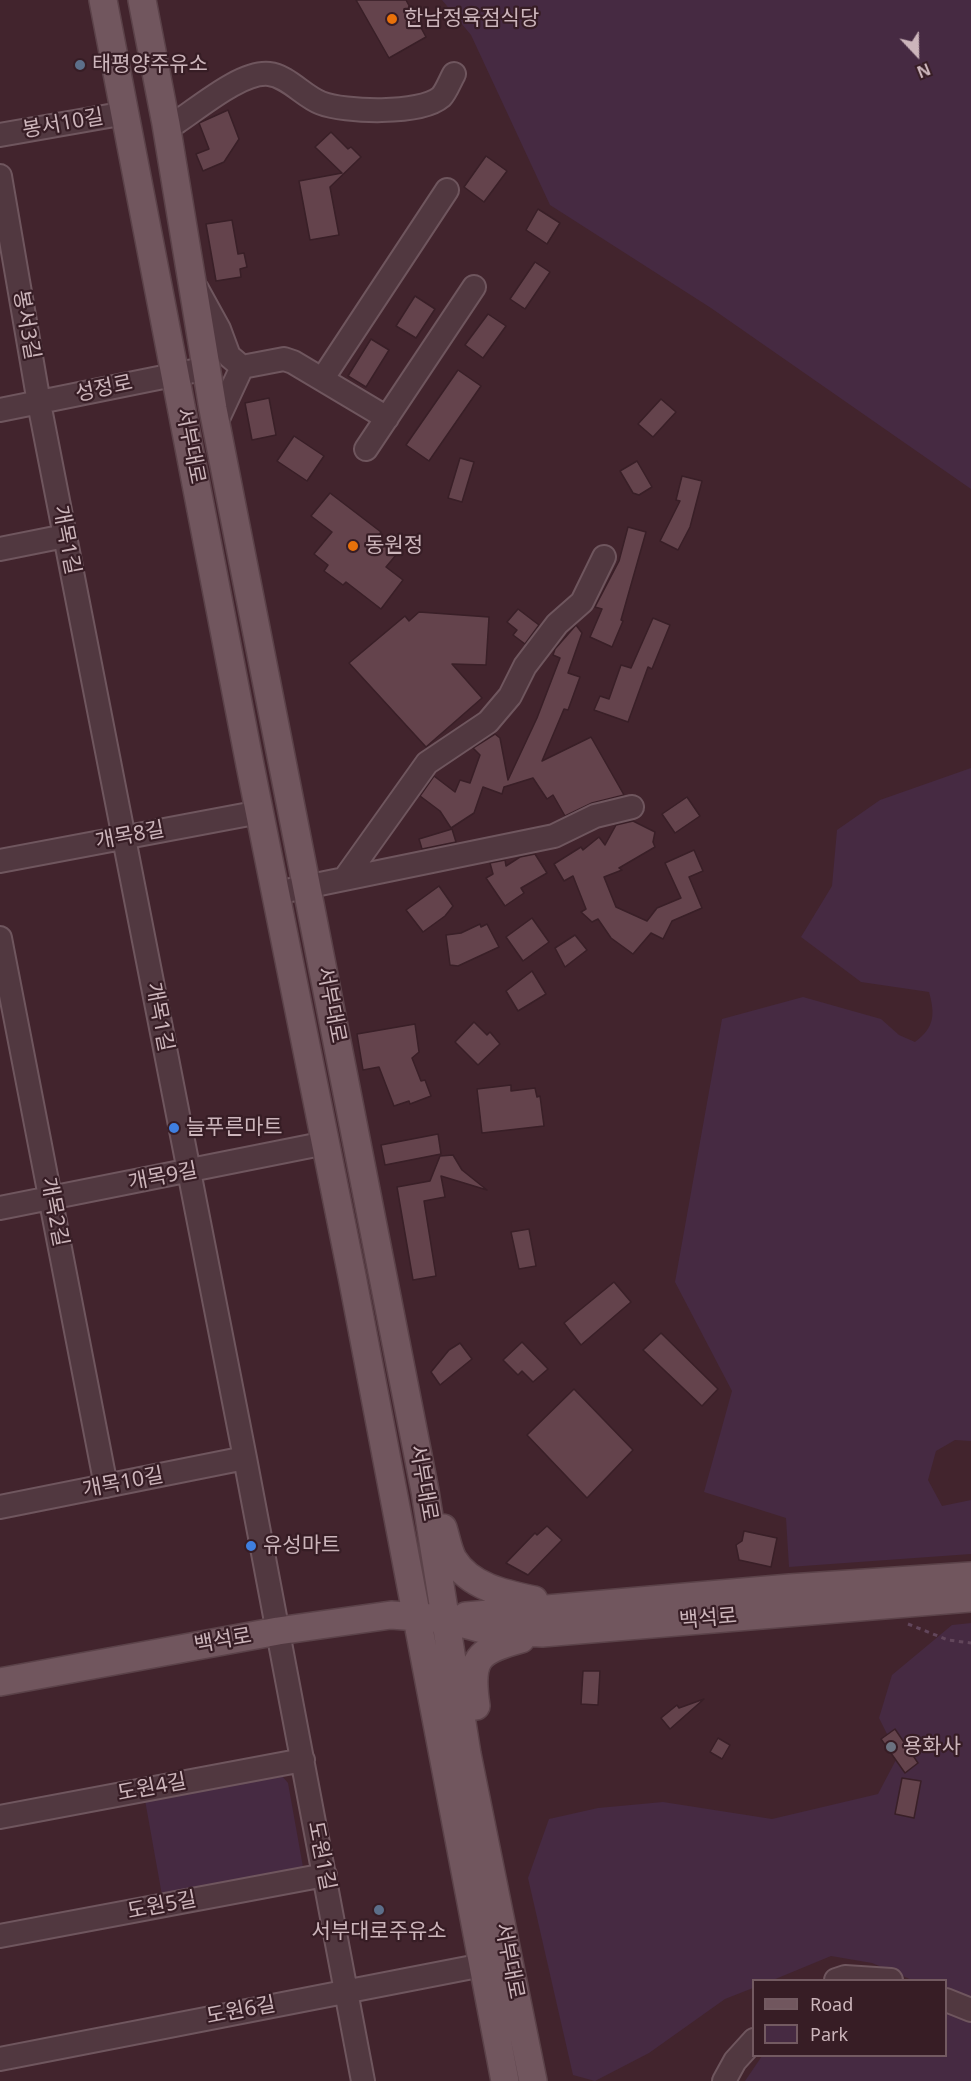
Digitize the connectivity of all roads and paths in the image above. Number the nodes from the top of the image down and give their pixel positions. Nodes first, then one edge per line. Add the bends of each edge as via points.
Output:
1 (104, 0) edge
2 (142, 0) edge
3 (454, 74) dead end
4 (126, 113) junction
5 (166, 124) junction
6 (0, 135) edge
7 (0, 176) edge
8 (447, 189) dead end
9 (6, 251) edge
10 (194, 284) junction
11 (474, 286) dead end
12 (208, 368) junction
13 (242, 368) junction
14 (177, 374) junction
15 (323, 378) junction
16 (39, 403) junction
17 (0, 410) edge
18 (387, 418) junction
19 (216, 423) junction
20 (366, 449) dead end
21 (65, 536) junction
22 (0, 549) edge
23 (604, 557) dead end
24 (632, 807) dead end
25 (260, 812) junction
26 (124, 837) junction
27 (0, 861) edge
28 (345, 878) junction
29 (308, 885) junction
30 (276, 893) junction
31 (0, 938) edge
32 (326, 1143) junction
33 (189, 1172) junction
34 (52, 1198) junction
35 (0, 1208) edge
36 (245, 1458) junction
37 (106, 1486) junction
38 (425, 1491) junction
39 (0, 1507) edge
40 (971, 1576) edge
41 (971, 1598) edge
42 (568, 1607) junction
43 (415, 1615) junction
44 (446, 1618) junction
45 (906, 1621) dead end
46 (278, 1631) junction
47 (542, 1633) junction
48 (971, 1643) edge
49 (0, 1682) edge
50 (467, 1754) junction
51 (303, 1760) junction
52 (0, 1816) edge
53 (325, 1875) junction
54 (0, 1936) edge
55 (483, 1965) junction
56 (839, 1979) edge
57 (876, 1979) edge
58 (346, 1990) junction
59 (947, 2001) edge
60 (971, 2010) edge
61 (752, 2041) edge
62 (0, 2059) edge
63 (363, 2081) edge
64 (505, 2081) edge
65 (533, 2081) edge
66 (724, 2081) edge

1 - 4 main road, 서부대로
2 - 5 main road, 서부대로
3 - 5 street via 441,97 419,108 395,111 323,104 269,74 246,78 177,122
4 - 6 street, 봉서10길
4 - 14 main road, 서부대로
5 - 10 main road, 서부대로
7 - 9 street, 봉서3길
8 - 15 street
9 - 16 street, 봉서3길
10 - 12 main road, 서부대로
10 - 13 street via 229,356
11 - 18 street
12 - 14 street, 성정로
12 - 19 main road, 서부대로
13 - 15 street via 284,359
13 - 19 street
14 - 16 street, 성정로
14 - 25 main road, 서부대로
15 - 18 street
16 - 17 street, 성정로
16 - 21 street, 개목1길
18 - 20 street
19 - 29 main road, 서부대로
21 - 22 street
21 - 26 street, 개목1길
23 - 28 street via 582,602 557,624 525,666 510,696 488,722 428,763
24 - 28 street via 595,816 554,836
25 - 26 street, 개목8길
25 - 30 main road, 서부대로
26 - 27 street, 개목8길
26 - 33 street, 개목1길
28 - 29 street
29 - 30 street
29 - 38 main road, 서부대로
30 - 32 main road, 서부대로
31 - 34 street, 개목2길
32 - 33 street, 개목9길
32 - 43 main road, 서부대로
33 - 34 street, 개목9길
33 - 36 street, 개목1길
34 - 35 street, 개목9길
34 - 37 street, 개목2길
36 - 37 street, 개목10길
36 - 46 street, 개목1길
37 - 39 street, 개목10길
38 - 42 main road via 453,1558 472,1579 500,1593
38 - 44 main road, 서부대로
40 - 42 main road, 백석로
41 - 47 main road, 백석로
42 - 44 main road, 백석로
43 - 44 main road, 백석로
43 - 46 main road, 백석로
43 - 55 main road, 서부대로
44 - 47 main road, 백석로 via 486,1630
44 - 50 main road, 서부대로
45 - 48 path via 948,1640
46 - 49 main road, 백석로
46 - 51 street, 도원1길
47 - 50 main road via 490,1648 481,1657 474,1670 473,1684 478,1717
50 - 65 main road, 서부대로
51 - 52 street, 도원4길
51 - 53 street, 도원1길
53 - 54 street, 도원5길
53 - 58 street, 도원1길
55 - 58 street, 도원6길
55 - 64 main road, 서부대로
56 - 57 street
58 - 62 street, 도원6길
58 - 63 street, 도원1길
59 - 60 street
61 - 66 street

